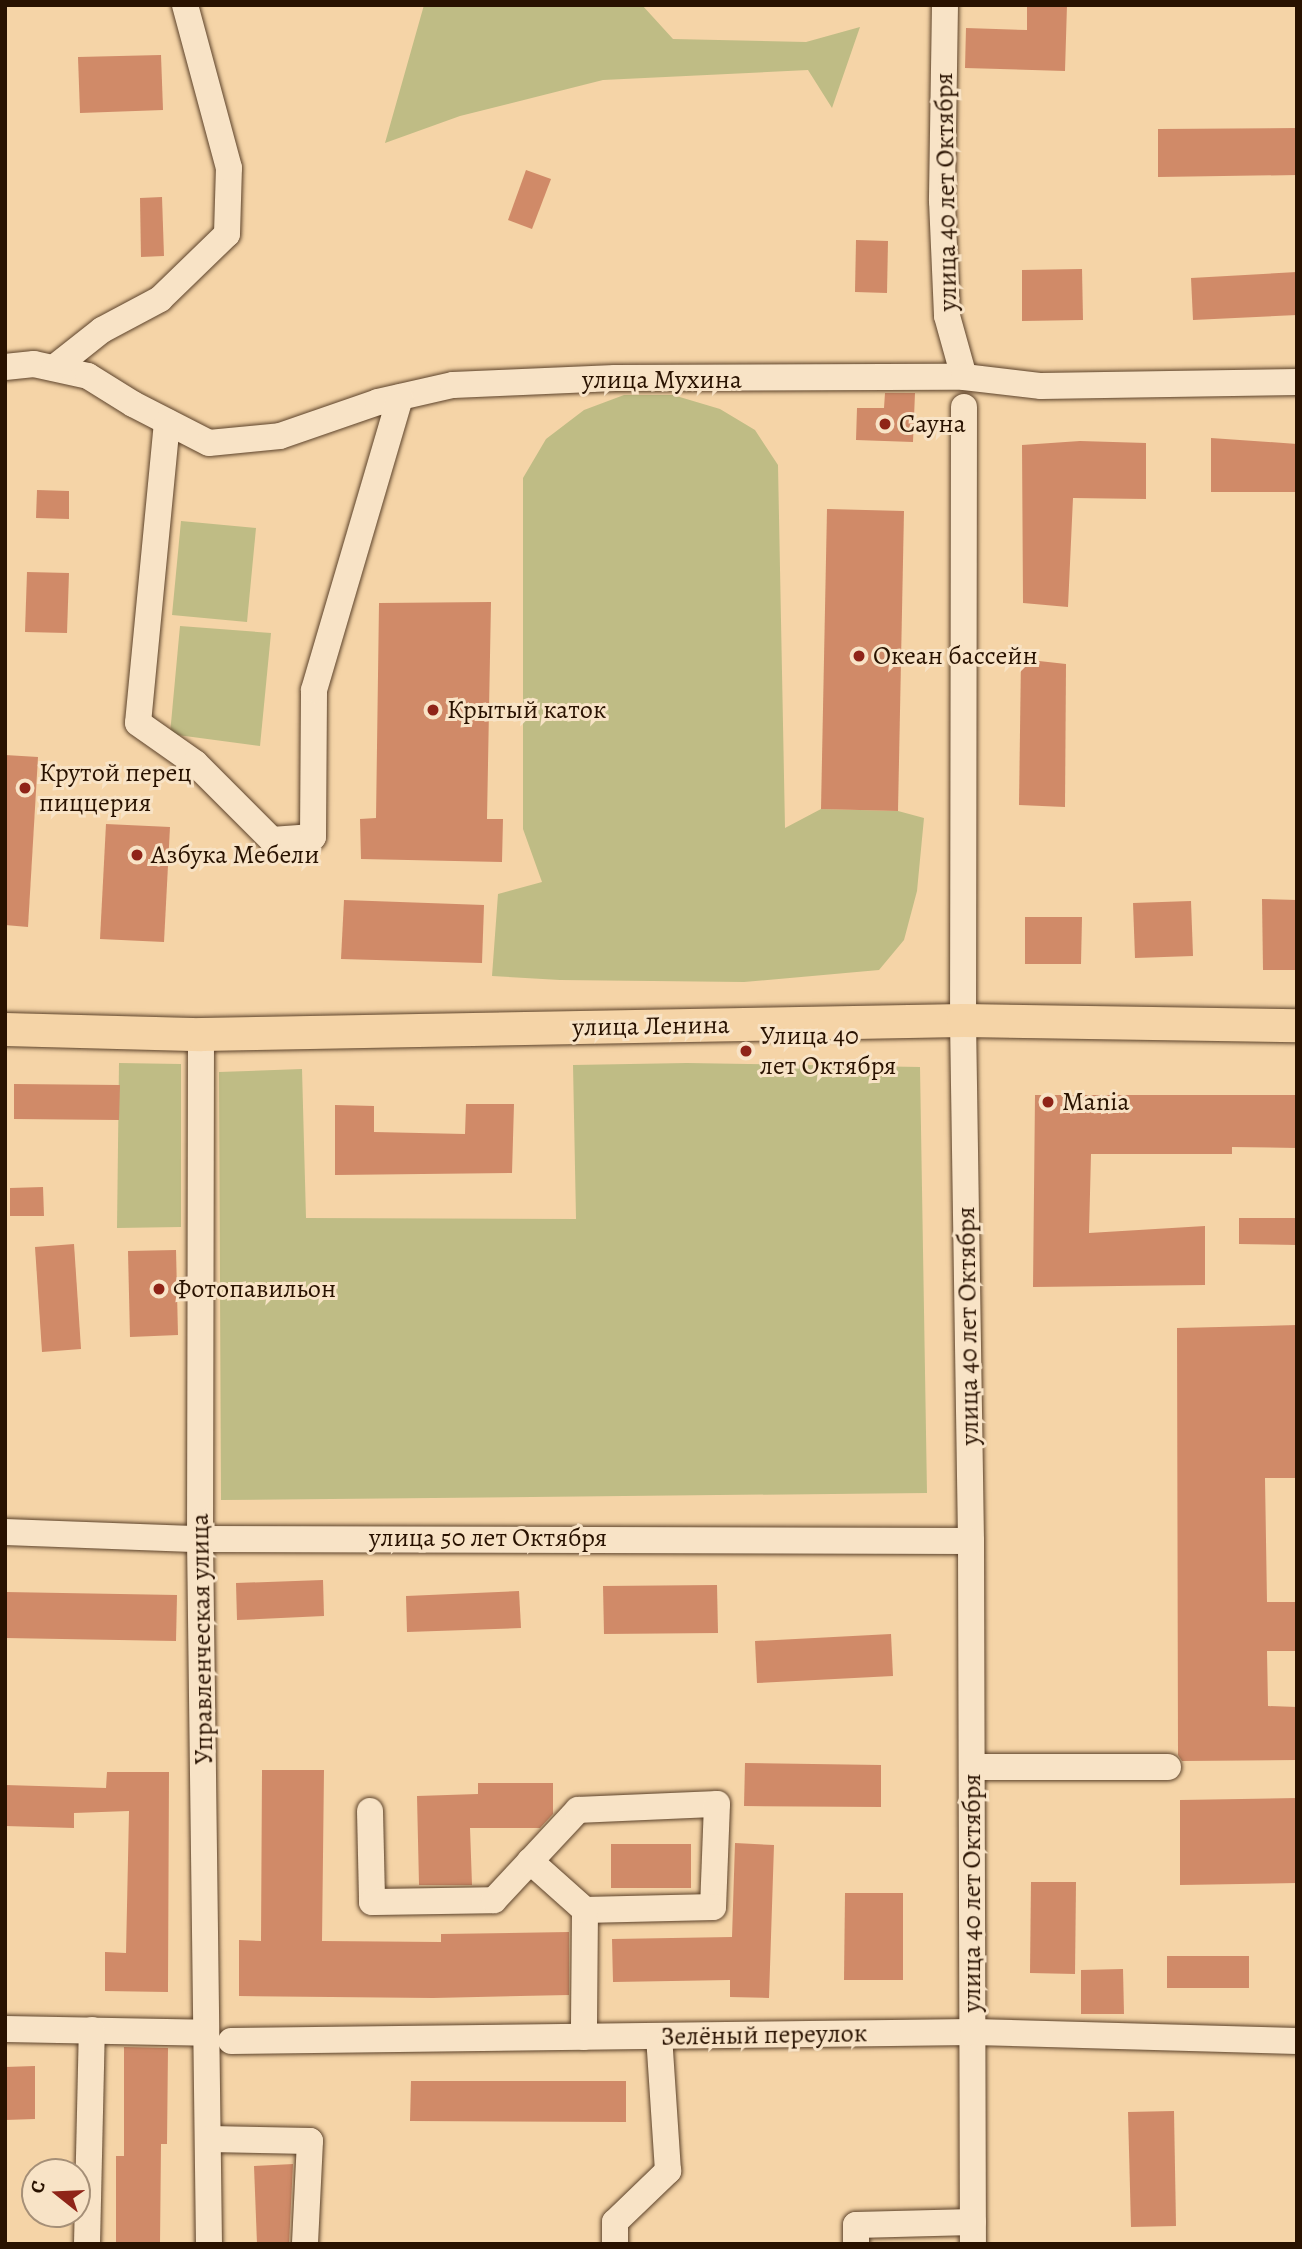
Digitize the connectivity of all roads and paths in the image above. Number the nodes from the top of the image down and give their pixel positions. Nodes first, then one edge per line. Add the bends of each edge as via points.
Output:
1 (185, 5) edge
2 (945, 5) edge
3 (5, 367) edge
4 (54, 368) junction
5 (964, 377) junction
6 (1297, 382) edge
7 (400, 397) junction
8 (964, 407) dead end
9 (167, 422) junction
10 (963, 1020) junction
11 (1297, 1025) edge
12 (5, 1029) edge
13 (201, 1034) junction
14 (5, 1532) edge
15 (201, 1539) junction
16 (971, 1541) junction
17 (972, 1767) junction
18 (1168, 1767) dead end
19 (370, 1811) dead end
20 (530, 1861) junction
21 (585, 1910) junction
22 (5, 2029) edge
23 (92, 2029) junction
24 (973, 2032) junction
25 (206, 2033) junction
26 (659, 2036) junction
27 (584, 2037) junction
28 (231, 2041) dead end
29 (1297, 2041) edge
30 (209, 2139) junction
31 (973, 2233) edge
32 (87, 2244) edge
33 (209, 2244) edge
34 (305, 2244) edge
35 (615, 2244) edge
36 (856, 2244) edge

1 - 4 street via 229,168 227,234 160,299 102,330
2 - 5 street, улица 40 лет Октября via 942,201 947,303
3 - 4 street, улица Мухина via 34,364
4 - 9 street, улица Мухина via 88,376
5 - 6 street, улица Мухина via 1041,386
5 - 7 street, улица Мухина via 615,378 453,385
7 - 9 street, улица Мухина via 280,436 209,443
7 - 9 street via 314,690 313,837 272,840 195,763 138,723
8 - 10 street, улица 40 лет Октября
10 - 11 main road, улица Ленина
10 - 13 main road, улица Ленина
10 - 16 street, улица 40 лет Октября
12 - 13 main road, улица Ленина
13 - 15 street, Управленческая улица
14 - 15 street, улица 50 лет Октября
15 - 16 street, улица 50 лет Октября
15 - 25 street, Управленческая улица
16 - 17 street, улица 40 лет Октября
17 - 18 street
17 - 24 street, улица 40 лет Октября
19 - 20 street via 372,1902 494,1900
20 - 21 street
20 - 21 street via 578,1810 717,1804 713,1907
21 - 27 street
22 - 23 street
23 - 25 street
23 - 32 street
24 - 26 street, Зелёный переулок
24 - 29 street, Зелёный переулок
24 - 31 street, улица 40 лет Октября
25 - 30 street, Управленческая улица
26 - 27 street, Зелёный переулок
26 - 35 street via 668,2171 615,2222
27 - 28 street, Зелёный переулок
30 - 33 street, Управленческая улица
30 - 34 street via 310,2141
31 - 36 street via 856,2225

